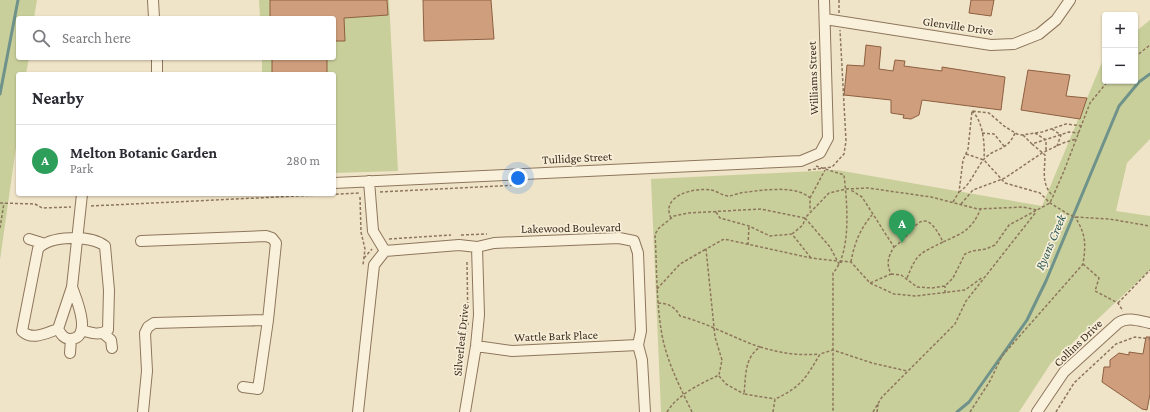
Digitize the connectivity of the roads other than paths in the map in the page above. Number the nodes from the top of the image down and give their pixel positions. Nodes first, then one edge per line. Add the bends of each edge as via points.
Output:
1 (154, 0) edge
2 (824, 0) edge
3 (1070, 0) edge
4 (154, 16) edge
5 (825, 19) junction
6 (156, 60) edge
7 (157, 72) edge
8 (820, 154) joint
9 (369, 181) junction
10 (336, 183) edge
11 (82, 196) edge
12 (79, 238) junction
13 (29, 239) dead end
14 (141, 241) dead end
15 (42, 243) junction
16 (472, 246) junction
17 (382, 247) junction
18 (72, 287) junction
19 (268, 320) junction
20 (1150, 323) edge
21 (58, 329) junction
22 (82, 330) junction
23 (103, 333) junction
24 (71, 339) junction
25 (638, 345) junction
26 (476, 346) junction
27 (112, 348) dead end
28 (70, 353) dead end
29 (243, 387) dead end
30 (143, 412) edge
31 (358, 412) edge
32 (465, 412) edge
33 (645, 412) edge
34 (1037, 412) edge

1 - 4 street
2 - 5 street, Williams Street
3 - 5 street, Glenville Drive via 1056,20 1039,34 1014,44 991,45
5 - 8 street, Williams Street via 828,138
6 - 7 street
8 - 9 street, Tullidge Street via 801,160
9 - 10 street, Tullidge Street
9 - 17 street via 373,231
11 - 12 street
12 - 15 street
12 - 18 street
12 - 23 street via 105,246 109,319 108,330
13 - 15 street
14 - 19 street via 266,236 272,238 276,243
15 - 21 street via 38,249 22,331 26,335 34,336
16 - 17 street, Lakewood Boulevard
16 - 25 street, Lakewood Boulevard via 619,238 634,241 638,253 641,331
16 - 26 street, Silverleaf Drive via 478,328
17 - 31 street via 374,265
18 - 21 street
18 - 22 street via 81,314
19 - 29 street via 258,389
19 - 30 street via 154,323 148,327
20 - 34 street, Collins Drive via 1122,319 1064,372
21 - 24 street via 61,335
22 - 23 street
22 - 24 street via 80,335
23 - 27 street via 111,340
24 - 28 street
25 - 26 street, Wattle Bark Place via 512,351
25 - 33 street, Lakewood Boulevard via 642,360
26 - 32 street, Silverleaf Drive

